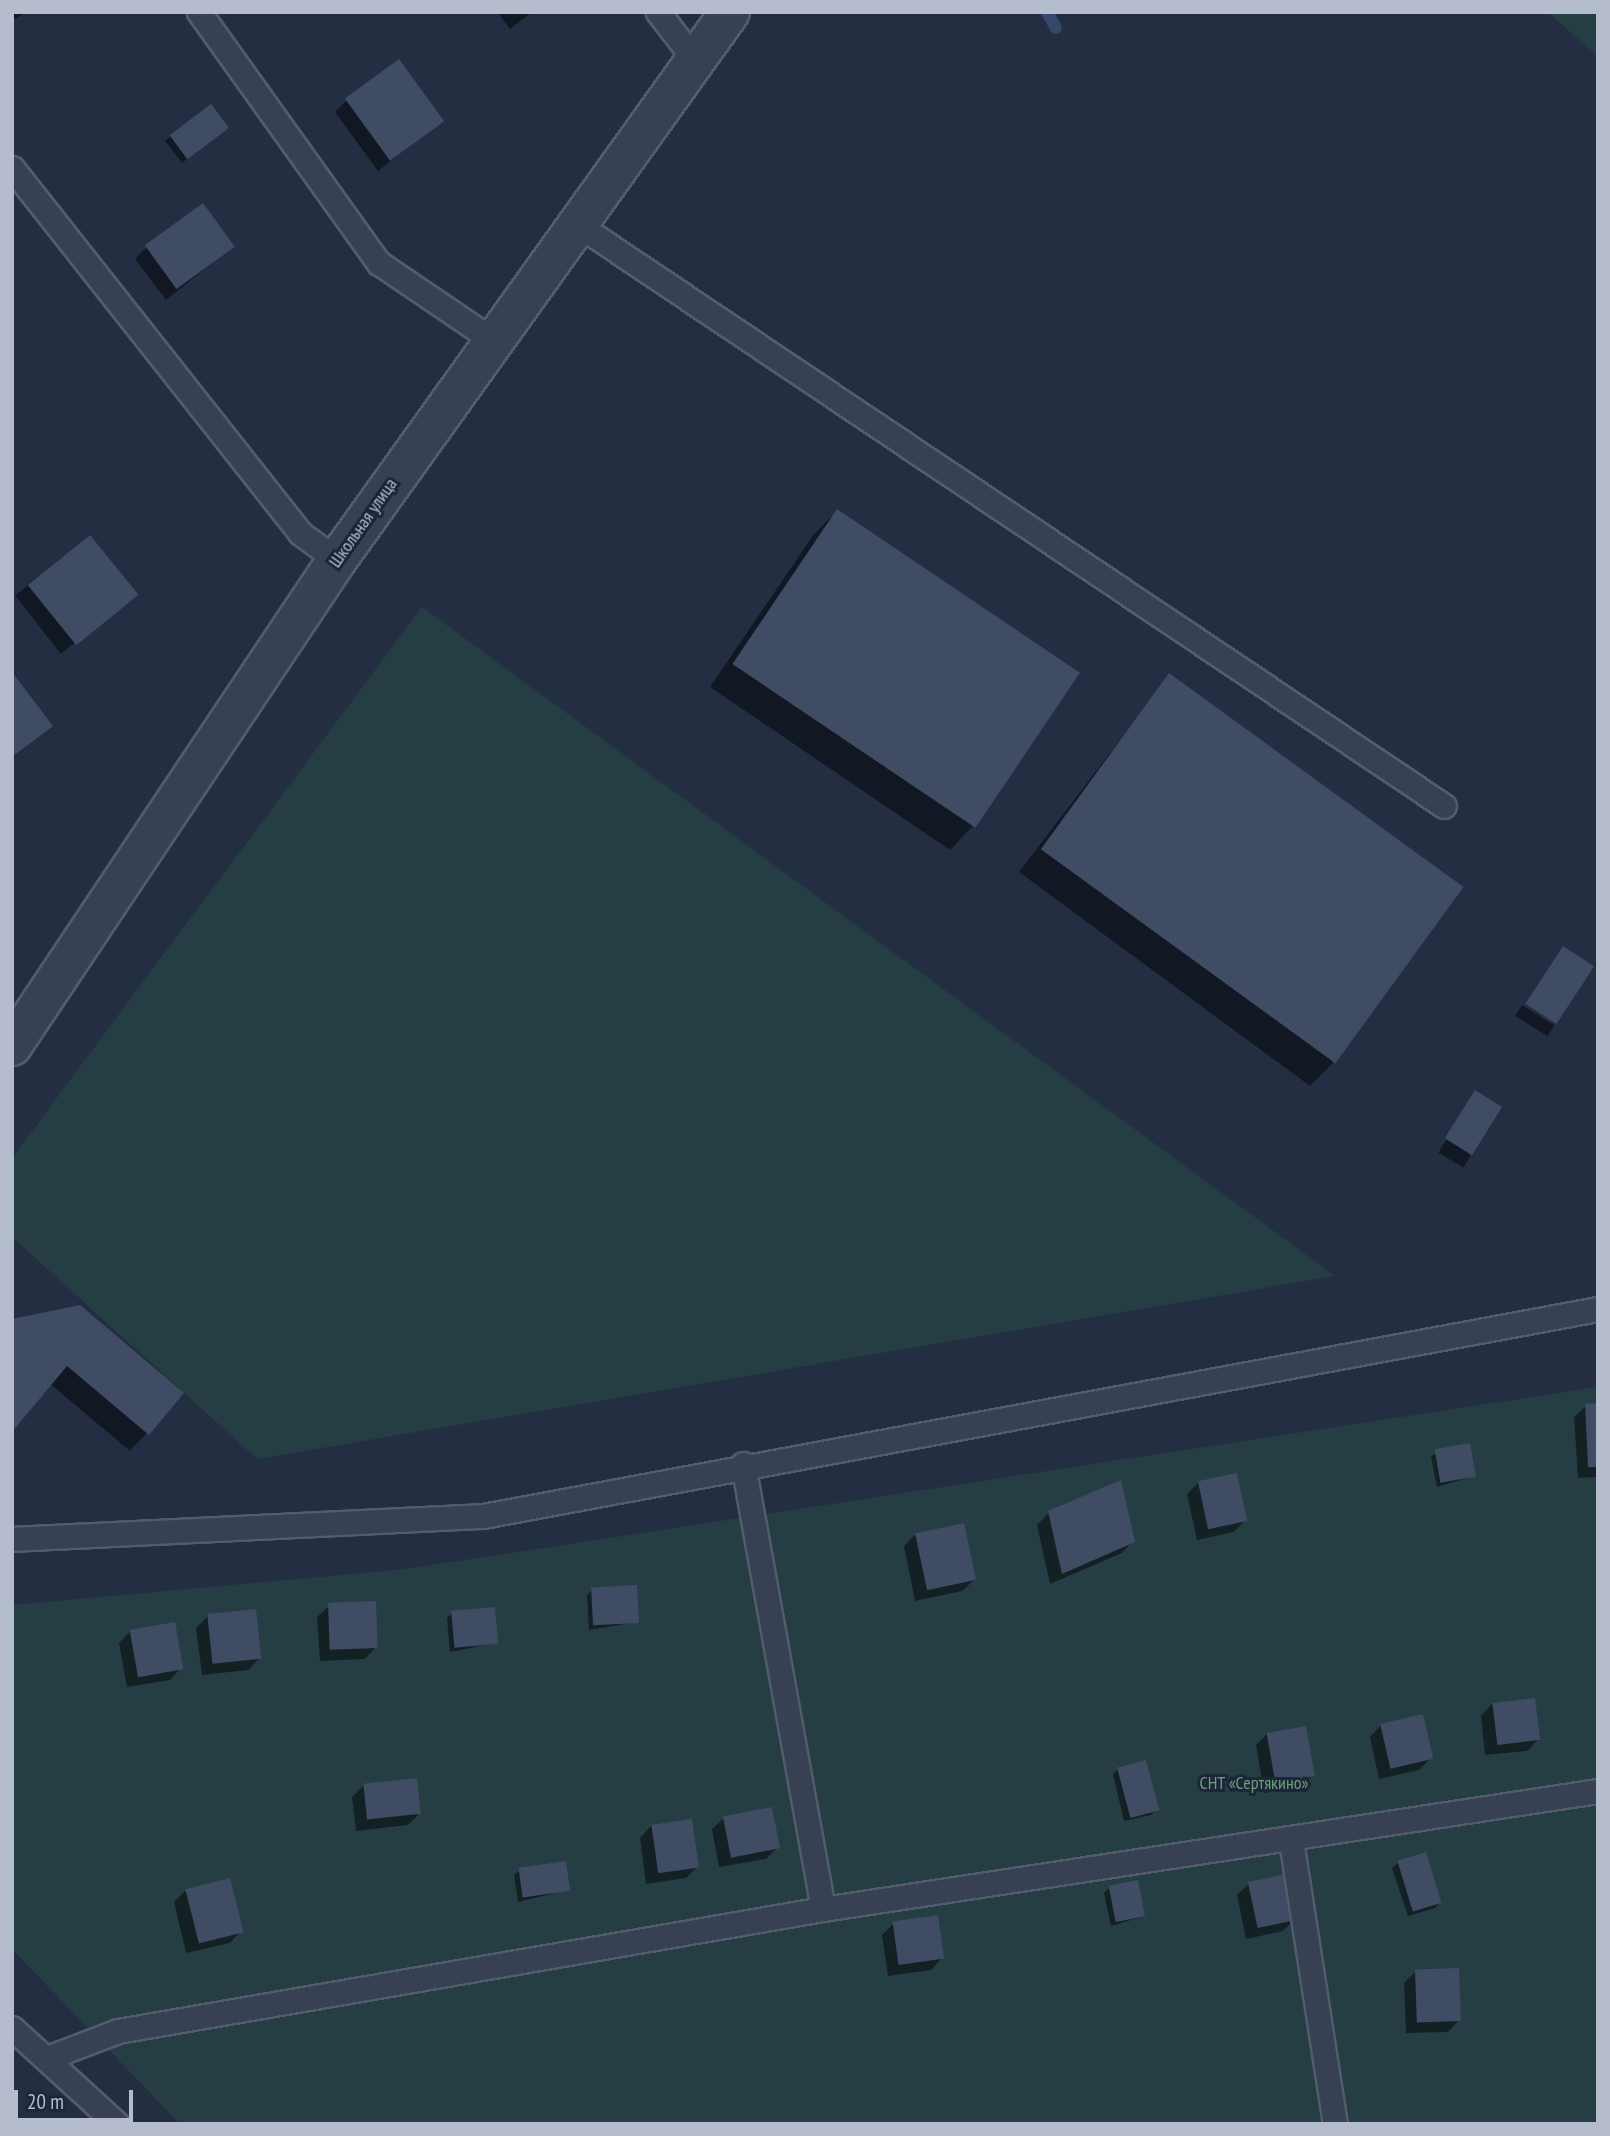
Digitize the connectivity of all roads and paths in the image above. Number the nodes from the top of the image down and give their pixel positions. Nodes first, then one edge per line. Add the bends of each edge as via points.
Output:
1 (199, 12) edge
2 (658, 12) edge
3 (730, 12) edge
4 (695, 60) junction
5 (12, 168) edge
6 (577, 224) junction
7 (491, 339) junction
8 (337, 560) junction
9 (1444, 806) dead end
10 (12, 1046) edge
11 (1598, 1309) edge
12 (743, 1464) junction
13 (12, 1539) edge
14 (1598, 1791) edge
15 (1291, 1840) junction
16 (823, 1909) junction
17 (12, 2028) edge
18 (47, 2058) junction
19 (117, 2124) edge
20 (1335, 2124) edge

1 - 7 lane via 379,263
2 - 4 lane
3 - 4 street, Школьная улица
4 - 6 street, Школьная улица
5 - 8 lane via 300,533
6 - 7 street, Школьная улица
6 - 9 lane
7 - 8 street, Школьная улица
8 - 10 street, Школьная улица
11 - 12 lane
12 - 13 lane via 483,1516
12 - 16 lane
14 - 15 lane
15 - 16 lane
15 - 20 lane
16 - 18 lane via 118,2031
17 - 18 lane
18 - 19 lane

